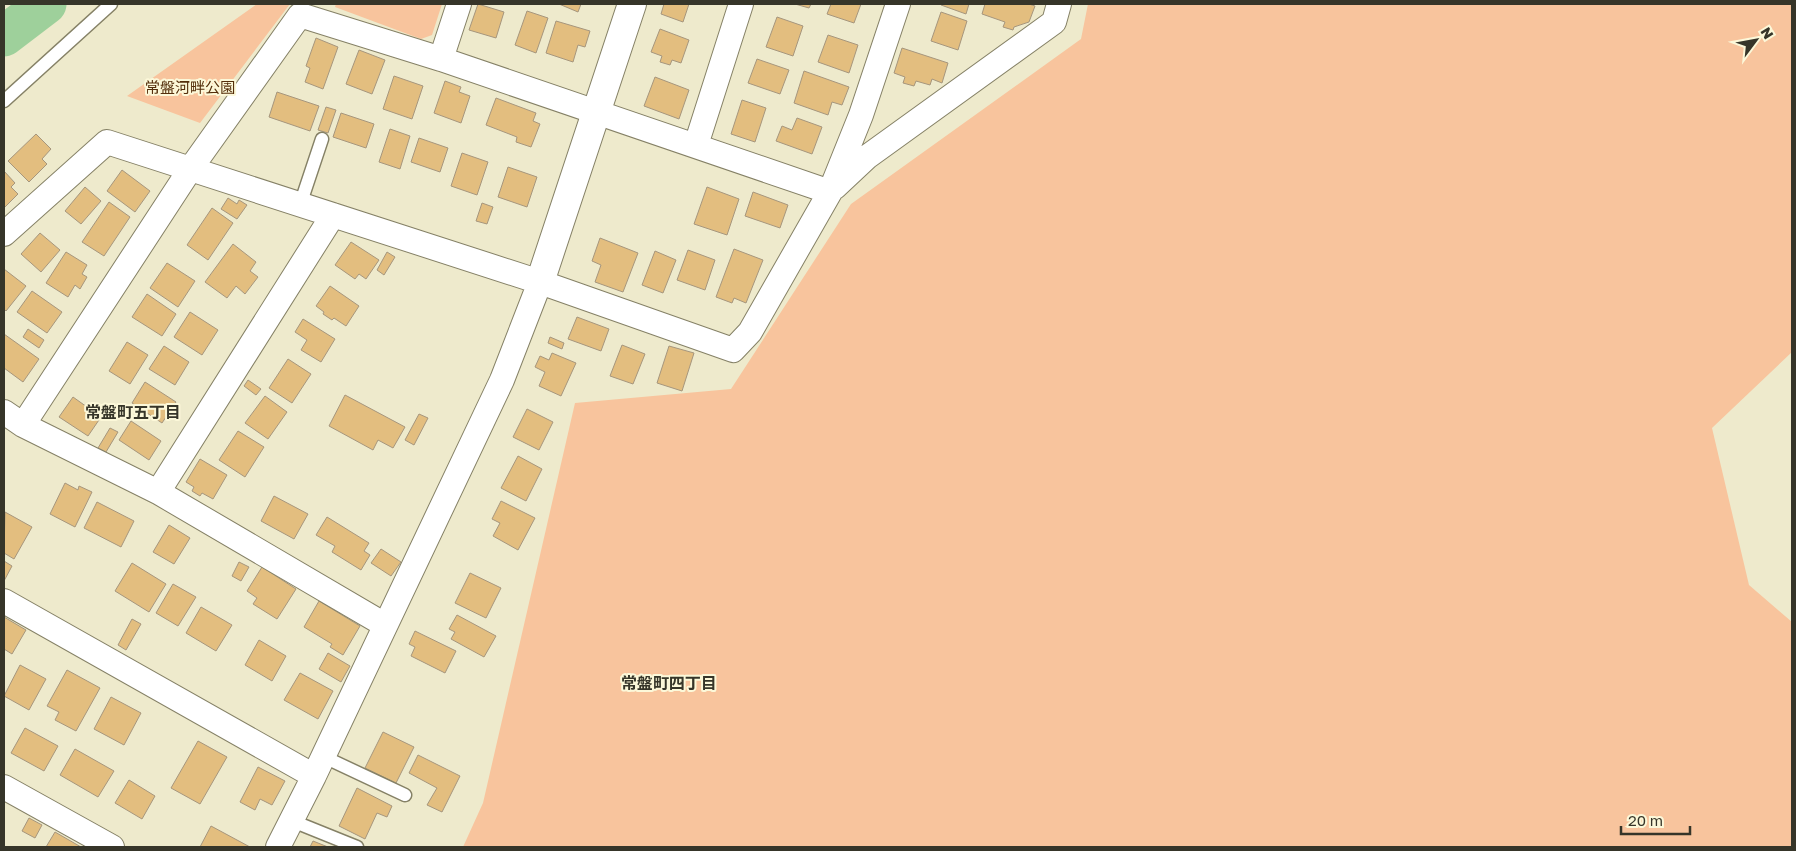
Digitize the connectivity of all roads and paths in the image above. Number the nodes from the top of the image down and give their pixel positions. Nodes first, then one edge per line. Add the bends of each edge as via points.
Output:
1 (112, 4) edge
2 (459, 4) edge
3 (632, 4) edge
4 (741, 4) edge
5 (898, 4) edge
6 (1059, 4) edge
7 (441, 59) junction
8 (4, 101) edge
9 (598, 111) junction
10 (322, 140) dead end
11 (696, 145) junction
12 (191, 168) junction
13 (830, 192) junction
14 (300, 205) junction
15 (333, 215) junction
16 (4, 234) edge
17 (540, 282) junction
18 (4, 412) edge
19 (22, 425) junction
20 (158, 492) junction
21 (4, 601) edge
22 (385, 625) junction
23 (318, 766) junction
24 (4, 787) edge
25 (405, 795) dead end
26 (290, 820) junction
27 (112, 847) edge
28 (278, 847) edge
29 (357, 847) edge

1 - 8 lane
2 - 7 street
3 - 9 street
4 - 11 street
5 - 13 street via 861,115
6 - 13 street via 1054,22 867,157
7 - 9 street
7 - 12 street via 300,15
9 - 11 street
9 - 17 street
10 - 14 lane
11 - 13 street
12 - 14 street
12 - 16 street via 107,142
12 - 19 street
13 - 17 street via 750,332 733,350
14 - 15 street
15 - 17 street
15 - 20 street
17 - 22 street via 502,380
18 - 19 street
19 - 20 street
20 - 22 street
21 - 23 street
22 - 23 street
23 - 25 lane
23 - 26 street
24 - 27 street
26 - 28 street
26 - 29 lane

